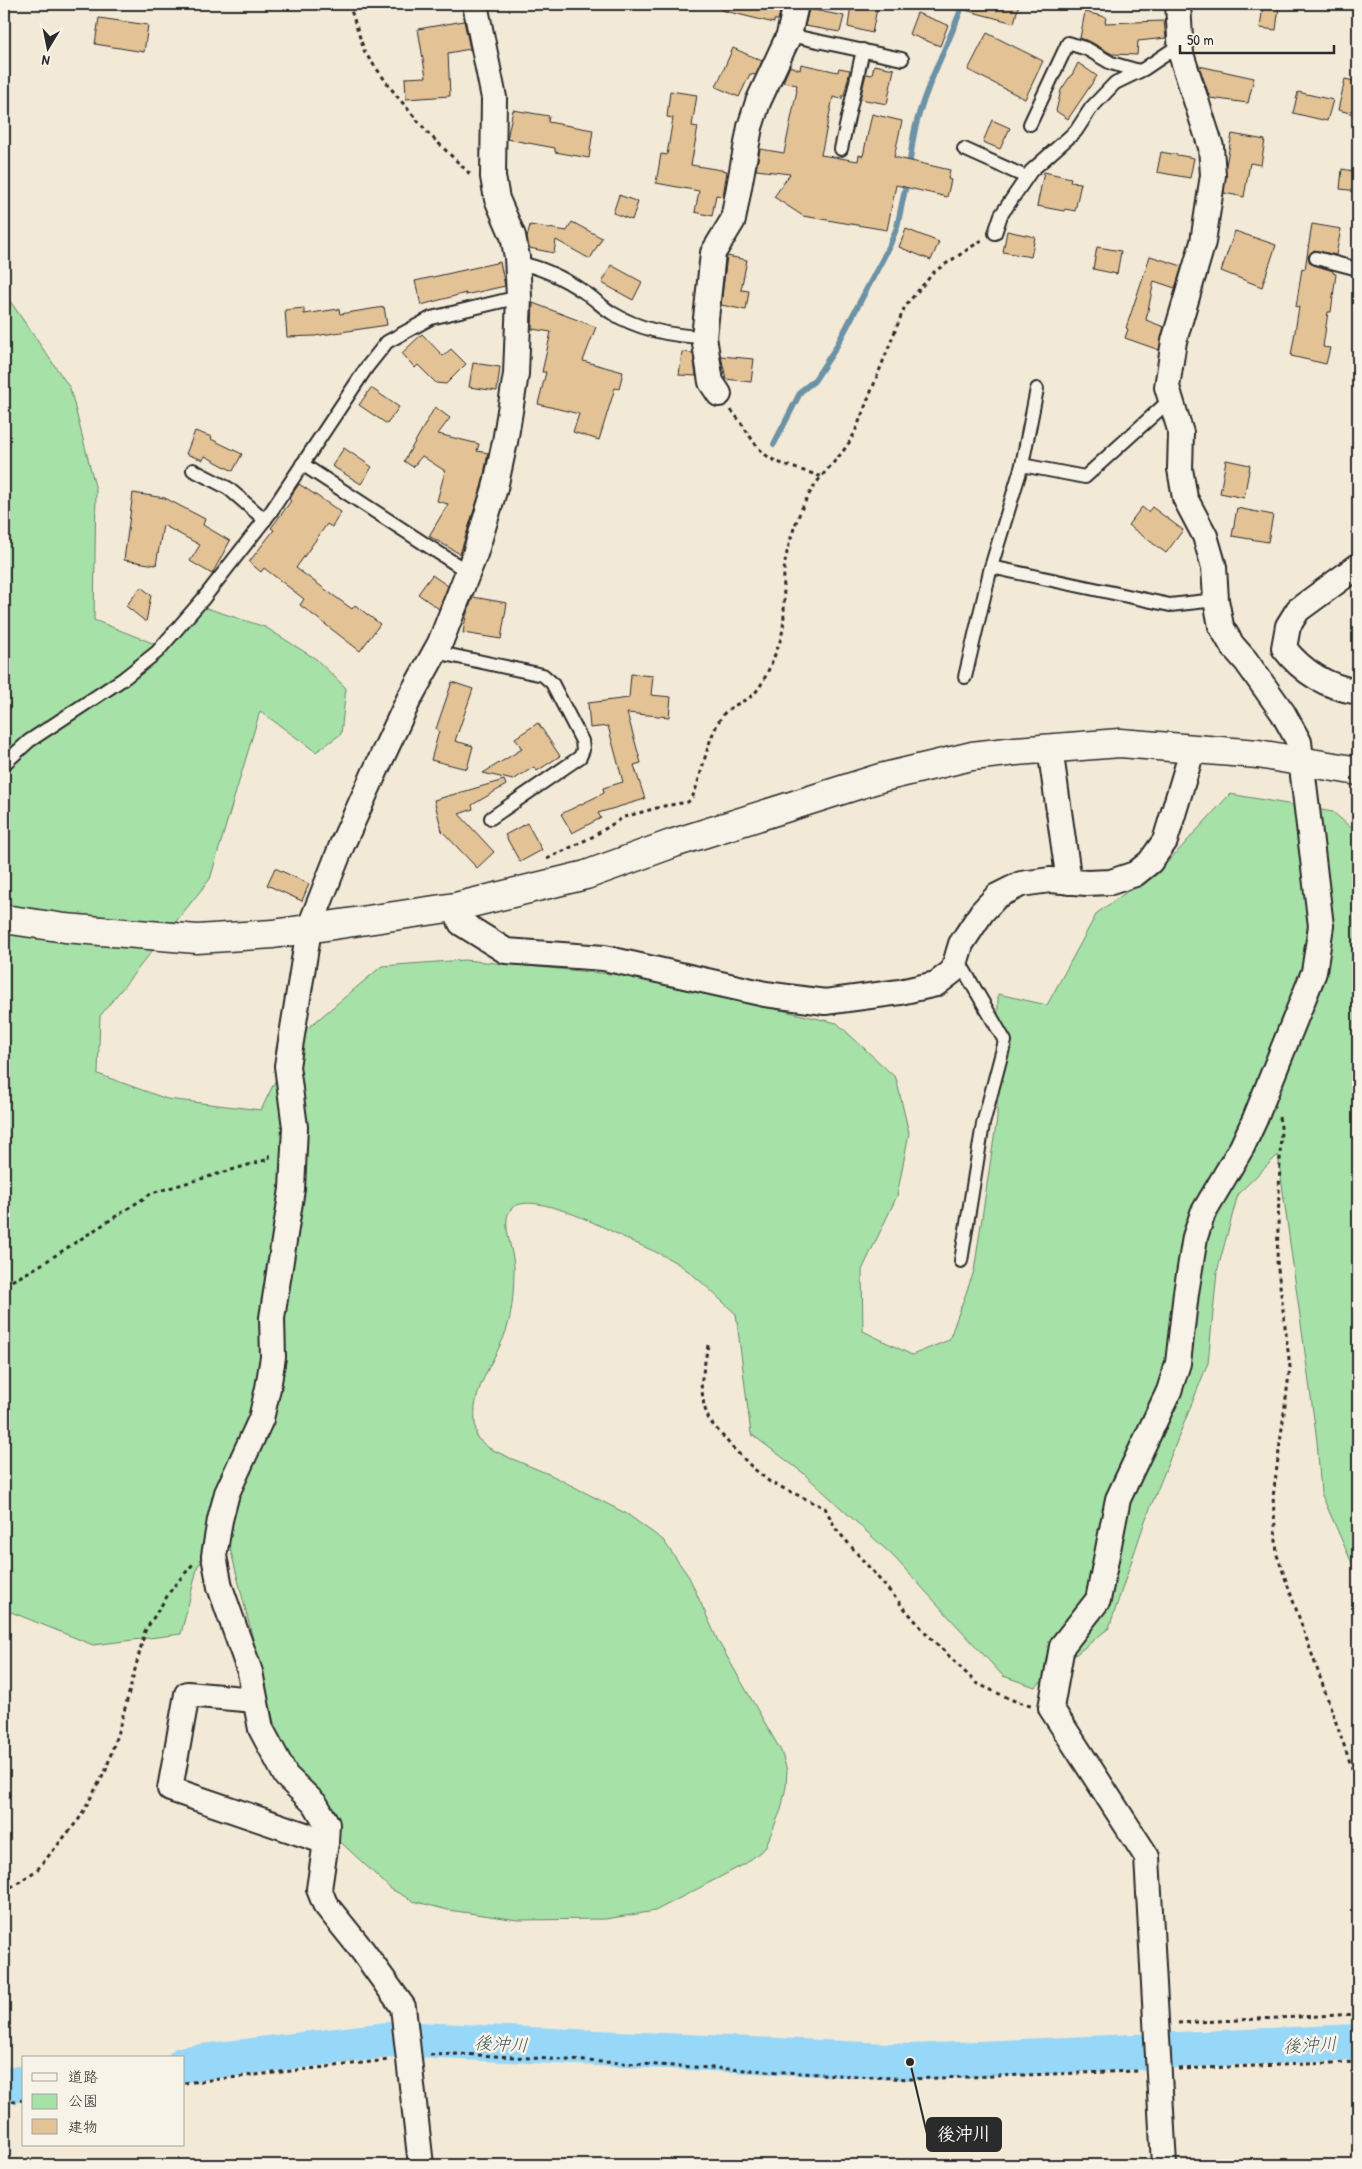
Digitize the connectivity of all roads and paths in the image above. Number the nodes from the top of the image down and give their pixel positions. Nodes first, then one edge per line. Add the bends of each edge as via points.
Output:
1 (349, 4) edge
2 (475, 4) edge
3 (796, 4) edge
4 (1178, 4) edge
5 (789, 34) junction
6 (1180, 44) junction
7 (863, 50) junction
8 (902, 59) dead end
9 (1139, 71) junction
10 (1030, 124) dead end
11 (841, 148) dead end
12 (964, 149) dead end
13 (1026, 178) junction
14 (496, 189) junction
15 (995, 233) joint
16 (1316, 258) dead end
17 (518, 264) junction
18 (1358, 268) edge
19 (519, 297) junction
20 (704, 337) junction
21 (1037, 389) dead end
22 (719, 394) joint
23 (1171, 399) junction
24 (302, 464) junction
25 (1022, 465) junction
26 (193, 470) dead end
27 (822, 476) junction
28 (265, 520) junction
29 (991, 566) junction
30 (1358, 566) edge
31 (468, 572) junction
32 (1216, 600) junction
33 (435, 652) junction
34 (965, 677) dead end
35 (1358, 692) edge
36 (1050, 748) junction
37 (1193, 748) junction
38 (1302, 761) junction
39 (4, 764) edge
40 (1358, 771) edge
41 (491, 818) dead end
42 (543, 861) dead end
43 (1069, 882) junction
44 (455, 907) junction
45 (4, 920) edge
46 (309, 929) junction
47 (957, 958) junction
48 (1278, 1110) dead end
49 (270, 1150) dead end
50 (961, 1261) dead end
51 (4, 1283) edge
52 (708, 1345) dead end
53 (196, 1560) dead end
54 (255, 1700) junction
55 (1051, 1708) junction
56 (1358, 1785) edge
57 (326, 1842) junction
58 (4, 1892) edge
59 (1358, 2014) edge
60 (1158, 2028) junction
61 (409, 2057) junction
62 (1358, 2062) edge
63 (1160, 2069) junction
64 (185, 2082) edge
65 (22, 2100) edge
66 (4, 2102) edge
67 (421, 2165) edge
68 (1164, 2165) edge

1 - 14 path via 365,52 396,95 466,172
2 - 14 street via 494,98 492,152
3 - 5 street
4 - 6 street
5 - 7 lane
5 - 20 street via 750,127 733,220 713,253
6 - 9 lane
6 - 23 street via 1211,147 1213,175 1202,242 1174,341 1167,387
7 - 8 lane
7 - 11 lane
9 - 10 lane via 1111,63 1087,49 1068,43
9 - 13 lane via 1115,83 1091,108 1076,131
12 - 13 lane
13 - 15 lane via 1001,215
14 - 17 street via 497,199 514,236
15 - 27 path via 935,271 905,306 847,449
16 - 18 lane
17 - 19 street
17 - 20 lane via 556,276 585,292 610,313 639,327 681,336
19 - 24 lane via 431,318 387,342
19 - 31 street via 516,374 505,442
20 - 22 street via 711,382
21 - 25 lane
22 - 27 path via 770,458
23 - 25 lane via 1086,477
23 - 32 street via 1181,433 1180,469 1185,498 1205,536 1214,568
24 - 28 lane
24 - 31 lane
25 - 29 lane
26 - 28 lane via 228,488
27 - 42 path via 803,507 786,556 779,644 760,687 722,716 705,751 692,798 688,802 624,817
28 - 39 lane via 203,599 151,657 29,741
29 - 32 lane via 1170,605
29 - 34 lane
30 - 35 street via 1298,610 1288,626 1284,648 1295,663 1313,677 1342,690
31 - 33 street
32 - 38 street via 1221,626 1283,712 1299,742
33 - 41 lane via 543,675 552,683 582,741 580,757
33 - 46 street via 374,774
36 - 37 street via 1120,743
36 - 43 street
36 - 44 street via 972,756 880,778 674,843 586,875
37 - 38 street
37 - 43 street via 1165,841 1150,862 1134,874 1111,882
38 - 40 street
38 - 55 street via 1321,926 1314,972 1255,1119 1203,1213 1195,1237 1178,1363 1165,1399 1118,1500 1098,1600 1062,1646
43 - 47 street via 1050,880 1021,884 997,896 966,936
44 - 46 street
44 - 47 street via 461,923 506,951 604,958 765,994 825,1002 936,984 953,971
45 - 46 street via 197,939
46 - 54 street via 287,1066 295,1127 292,1190 272,1318 270,1380 261,1419 227,1493 214,1556 220,1587 250,1672
47 - 50 lane via 1005,1041 982,1124
48 - 56 path via 1281,1127 1277,1261 1290,1367 1273,1498 1278,1555
49 - 51 path via 269,1159 152,1193 39,1266
52 - 55 path via 701,1384 704,1406 709,1420 733,1448 770,1482 825,1508 836,1529 917,1624 976,1684 1017,1702
53 - 58 path via 164,1600 145,1631 106,1770 79,1819 37,1870
54 - 57 street via 261,1729 286,1776 316,1805 327,1824
54 - 57 street via 187,1694 170,1789
55 - 60 street via 1147,1857
57 - 61 street via 319,1889 325,1904 402,2007
59 - 60 path
60 - 63 street
61 - 63 path via 459,2054 910,2079
61 - 64 path
61 - 67 street
62 - 63 path
63 - 68 street
65 - 66 path

